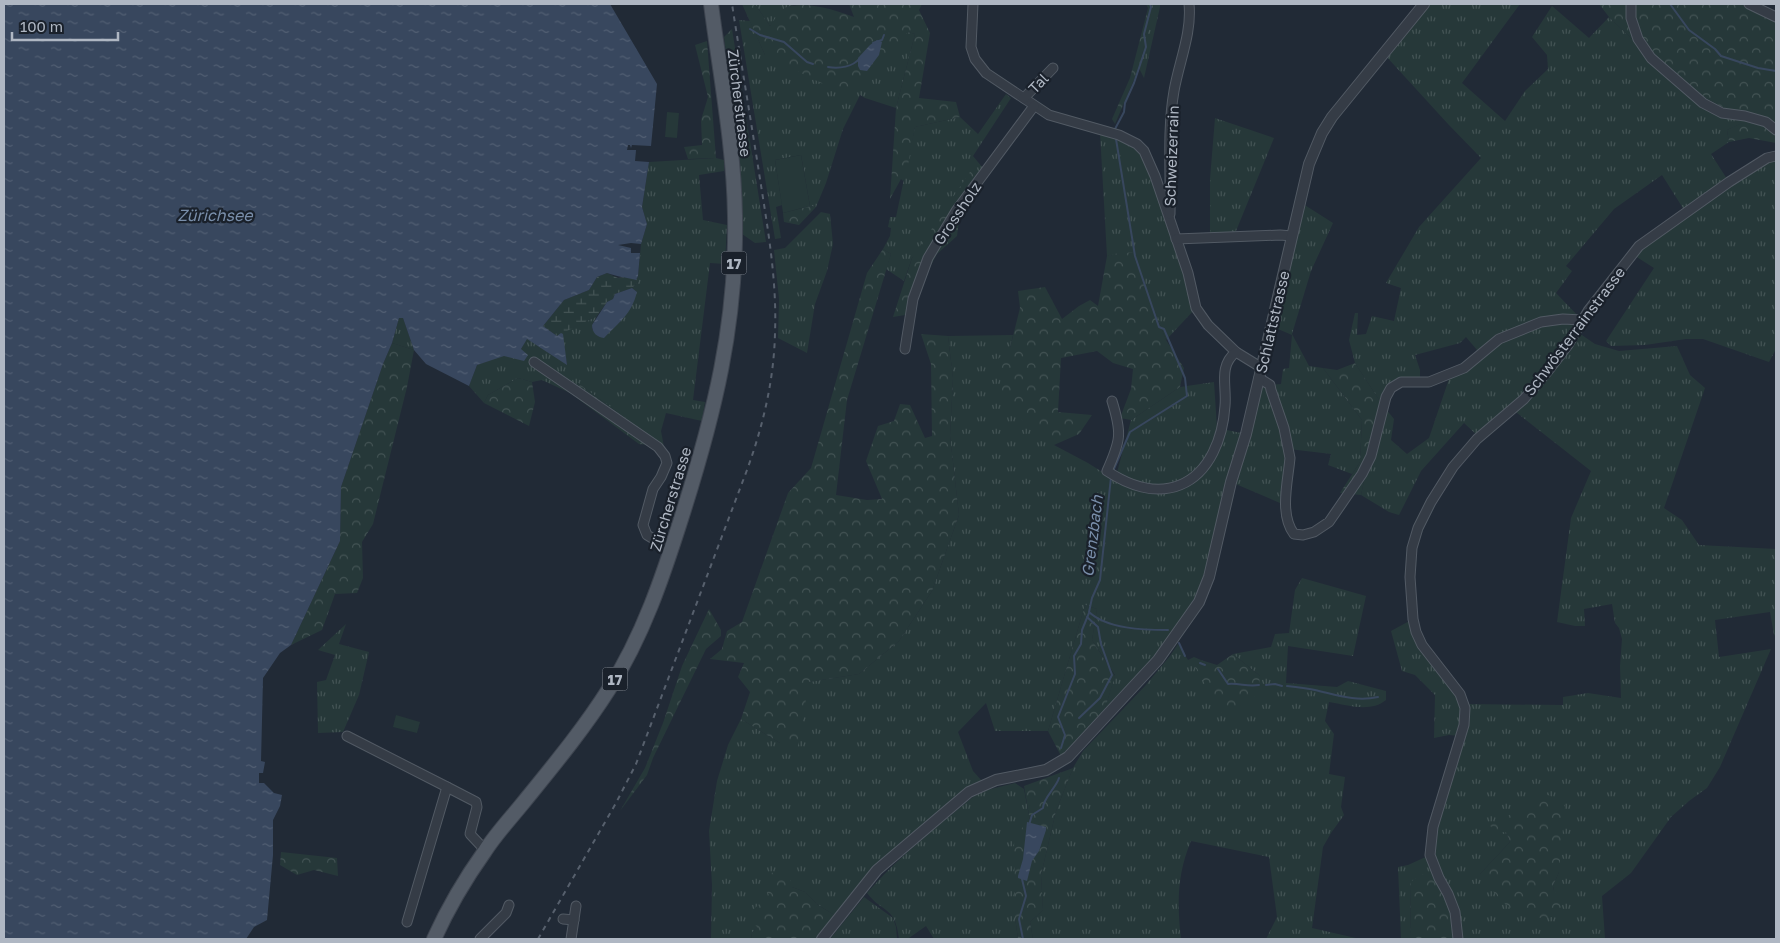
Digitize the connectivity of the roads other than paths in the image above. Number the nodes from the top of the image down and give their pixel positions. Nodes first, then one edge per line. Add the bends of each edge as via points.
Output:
1 (712, 4) edge
2 (973, 4) edge
3 (1189, 4) edge
4 (1424, 4) edge
5 (1631, 4) edge
6 (1749, 4) edge
7 (1776, 17) edge
8 (1052, 68) dead end
9 (1024, 98) junction
10 (1034, 106) junction
11 (1776, 130) edge
12 (1776, 156) edge
13 (1170, 220) junction
14 (1292, 236) junction
15 (1176, 239) junction
16 (1582, 320) junction
17 (905, 349) dead end
18 (1236, 352) junction
19 (534, 362) dead end
20 (1260, 373) junction
21 (1112, 401) dead end
22 (672, 545) junction
23 (347, 736) dead end
24 (447, 787) junction
25 (485, 850) junction
26 (509, 905) dead end
27 (576, 906) dead end
28 (563, 919) dead end
29 (574, 920) junction
30 (407, 922) dead end
31 (434, 939) edge
32 (480, 939) edge
33 (571, 939) edge
34 (822, 939) edge
35 (1458, 939) edge

1 - 22 main road, Zürcherstrasse / 17 via 733,181 733,280 718,390
2 - 9 street via 971,40 975,59 986,73
3 - 13 street, Schweizerrain via 1190,18 1170,121
4 - 14 street, Schlattstrasse via 1322,133 1309,164
5 - 11 street via 1631,18 1638,39 1650,58 1703,103 1722,113 1766,122
6 - 7 street
8 - 9 street, Tal
9 - 10 street
10 - 13 street via 1057,118 1118,135 1137,144 1144,151 1155,176
10 - 17 street, Grossholz via 956,211 928,258 913,299
12 - 16 street, Schwösterrainstrasse via 1767,158 1729,182 1639,246
13 - 15 street
14 - 15 street
14 - 20 street, Schlattstrasse
15 - 18 street via 1196,308 1208,325
16 - 20 street via 1541,322 1499,339 1464,368 1429,382 1401,382 1391,388 1371,456 1362,474 1329,522 1303,535 1294,534 1289,527 1286,503 1289,449 1270,385
16 - 35 street, Schwösterrainstrasse via 1568,345 1524,399 1486,430 1453,467 1428,507 1413,543 1411,582 1416,632 1431,658 1457,689 1465,708 1464,725 1433,827 1430,855 1455,912
18 - 20 street
18 - 21 street via 1225,365 1225,406 1214,450 1197,475 1185,483 1156,490 1121,480 1107,471 1120,437
19 - 22 street via 658,447 665,456 666,463 653,489 643,525 647,535
20 - 34 street, Schlattstrasse via 1204,590 1158,660 1062,762 1041,772 986,783 968,792 878,870
22 - 25 main road, Zürcherstrasse / 17 via 638,638 610,688 576,738
23 - 24 street
24 - 25 street via 476,802 470,834
24 - 30 street
25 - 31 main road, Zürcherstrasse / 17
26 - 32 street via 506,913
27 - 29 street
28 - 29 street
29 - 33 street

